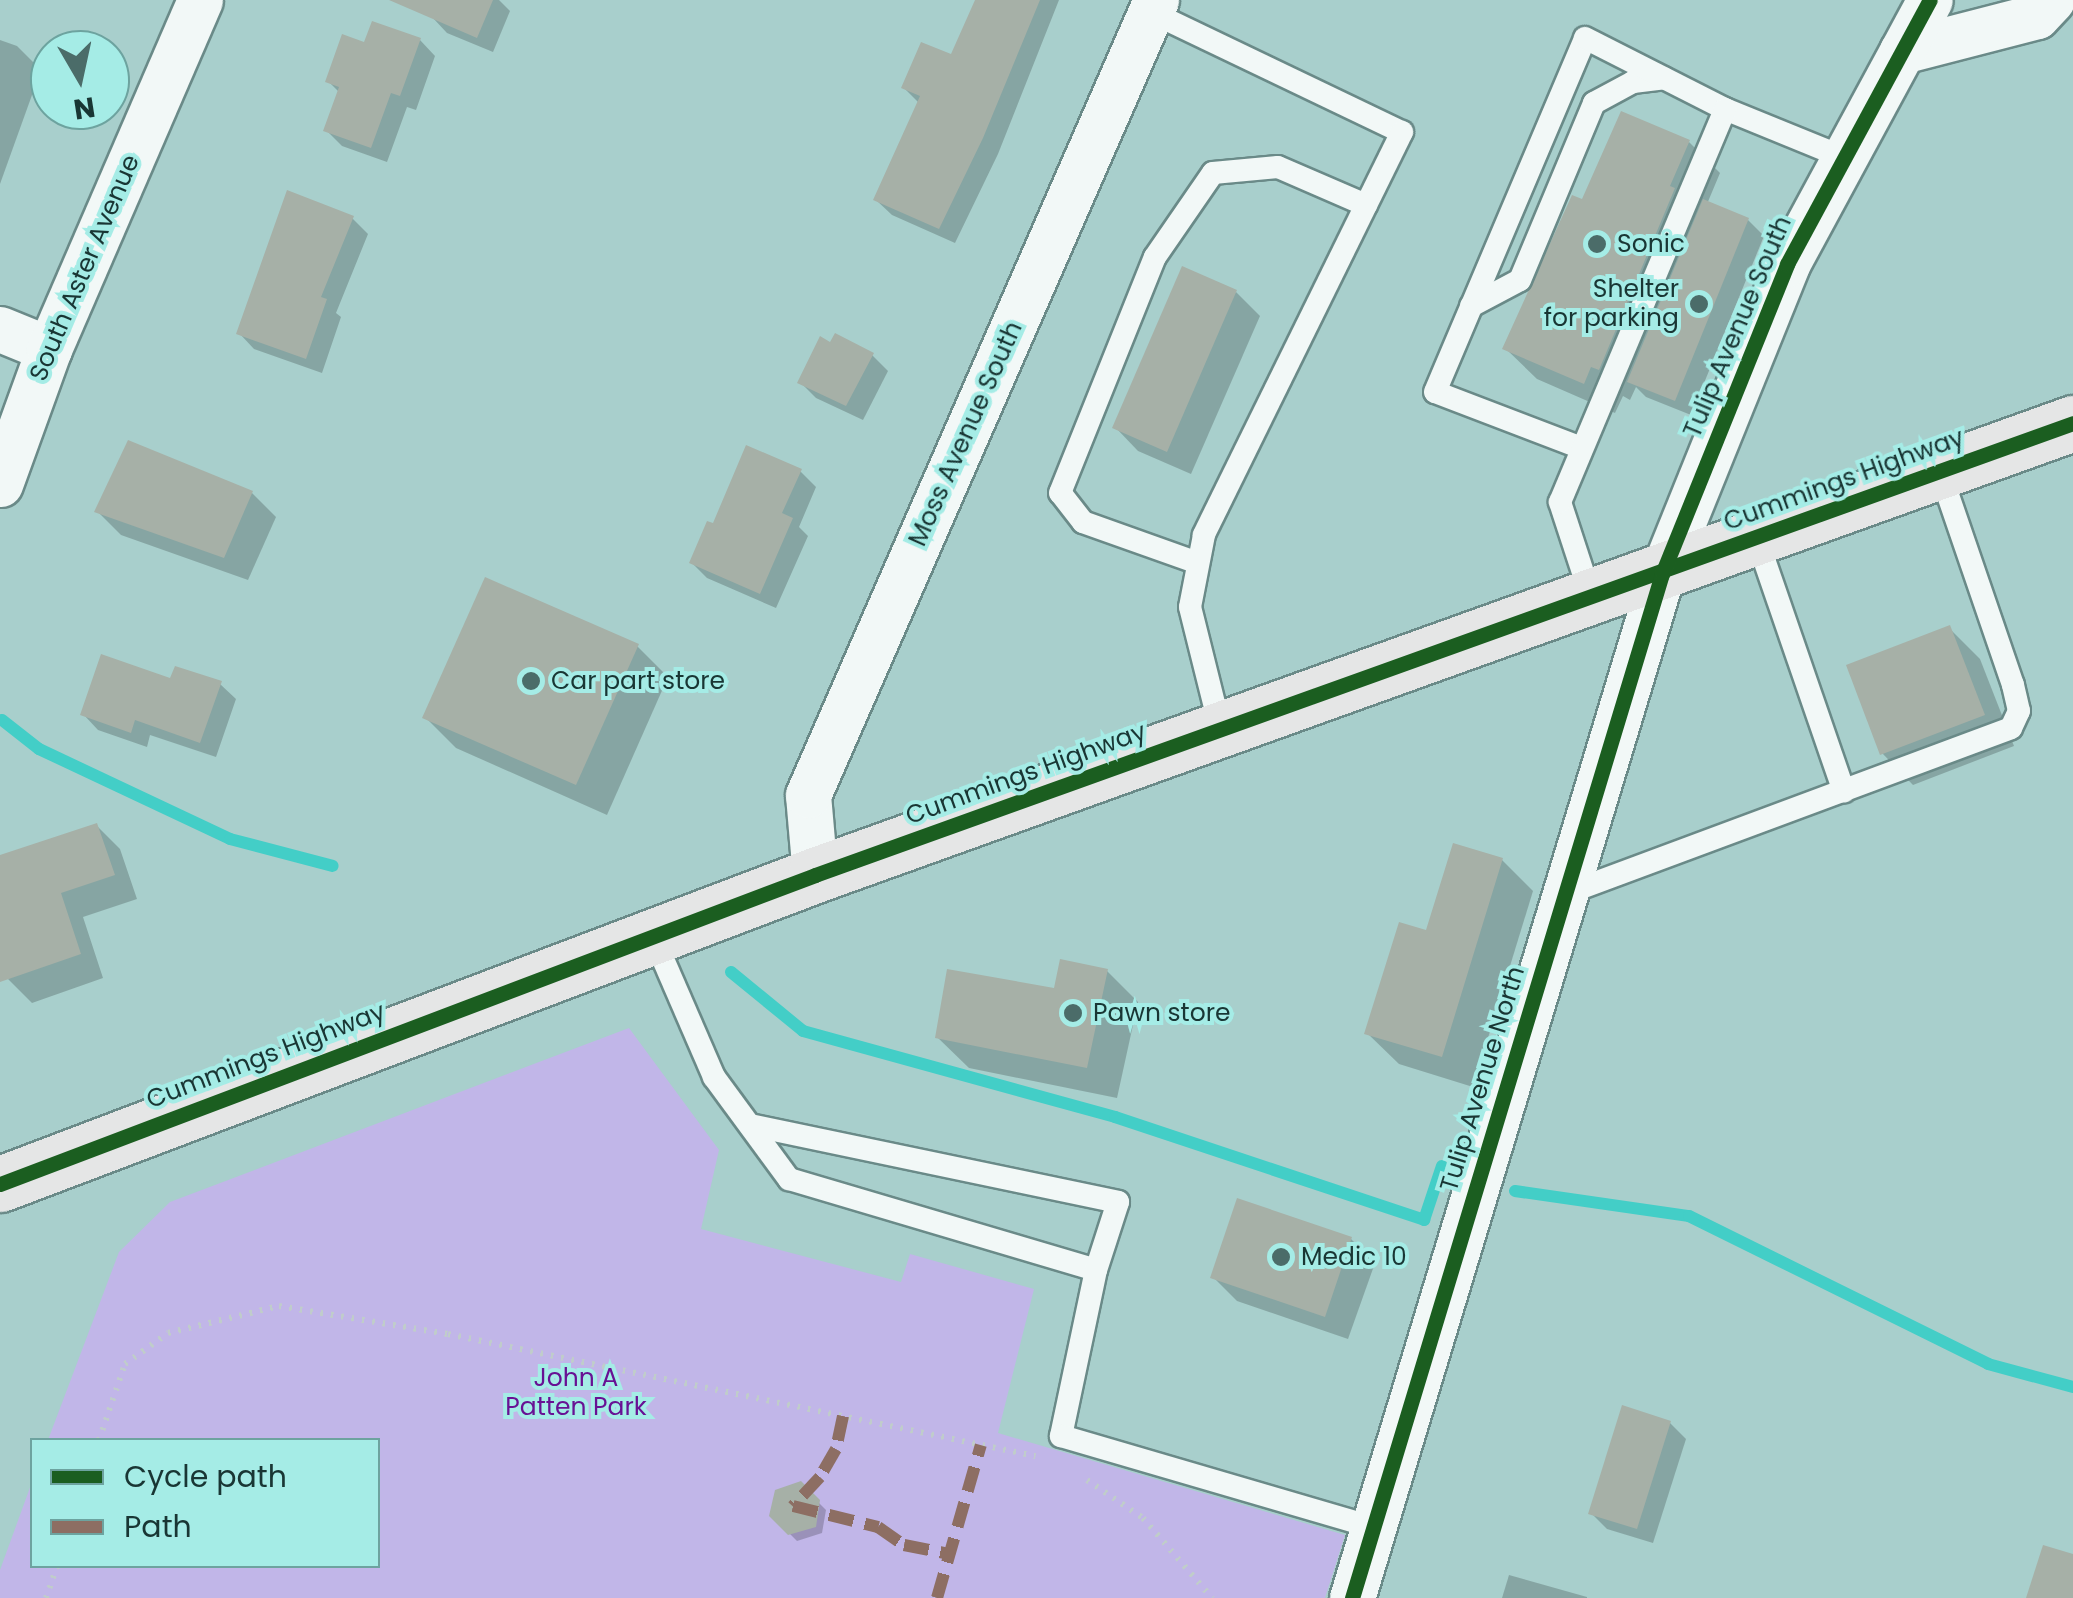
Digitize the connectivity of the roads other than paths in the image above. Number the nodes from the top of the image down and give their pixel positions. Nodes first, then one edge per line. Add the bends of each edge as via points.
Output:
1 (200, 0) edge
2 (1930, 0) edge
3 (2052, 0) edge
4 (1153, 6) edge
5 (1902, 51) junction
6 (1664, 78) junction
7 (1725, 109) junction
8 (1845, 158) junction
9 (1366, 205) junction
10 (1472, 306) junction
11 (0, 329) edge
12 (49, 349) junction
13 (2073, 423) edge
14 (1579, 447) junction
15 (1940, 472) junction
16 (0, 484) edge
17 (1757, 538) junction
18 (1198, 562) junction
19 (1662, 574) junction
20 (1592, 598) junction
21 (1221, 731) junction
22 (1844, 791) junction
23 (816, 875) junction
24 (1565, 894) junction
25 (653, 936) junction
26 (750, 1124) junction
27 (0, 1184) edge
28 (1096, 1270) junction
29 (1373, 1528) junction
30 (1352, 1598) edge

1 - 12 street, South Aster Avenue
2 - 5 street, Tulip Avenue South
3 - 5 street via 2036,16
4 - 9 lane via 1402,132
4 - 23 street, Moss Avenue South via 808,796
5 - 8 street, Tulip Avenue South
6 - 7 lane
6 - 10 lane via 1633,82 1594,103 1520,280
6 - 10 lane via 1585,38
7 - 8 lane
7 - 14 lane
8 - 19 street, Tulip Avenue South via 1788,264
9 - 18 lane via 1204,535
9 - 18 lane via 1278,167 1213,173 1155,256 1060,492 1083,522
10 - 14 lane via 1435,392
11 - 12 street
12 - 16 street, South Aster Avenue
13 - 15 main road, Cummings Highway
14 - 20 lane via 1560,502
15 - 17 main road, Cummings Highway
15 - 22 lane via 2018,711 2011,728
17 - 19 main road, Cummings Highway
17 - 22 lane
18 - 21 lane via 1190,607
19 - 20 main road, Cummings Highway
19 - 24 street, Tulip Avenue North
20 - 21 main road, Cummings Highway
21 - 23 main road, Cummings Highway
22 - 24 lane
23 - 25 main road, Cummings Highway
24 - 29 street, Tulip Avenue North
25 - 26 lane via 714,1077
25 - 27 main road, Cummings Highway
26 - 28 lane via 788,1180
26 - 28 lane via 1118,1202
28 - 29 lane via 1061,1436
29 - 30 street, Tulip Avenue North

